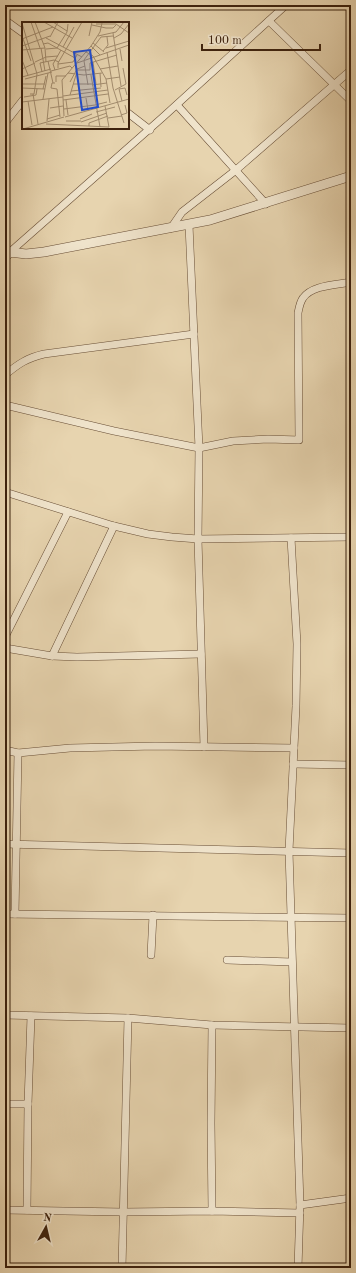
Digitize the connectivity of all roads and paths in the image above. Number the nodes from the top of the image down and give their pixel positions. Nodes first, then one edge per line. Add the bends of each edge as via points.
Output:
1 (286, 5) edge
2 (5, 20) edge
3 (269, 21) junction
4 (22, 32) edge
5 (351, 70) edge
6 (335, 85) junction
7 (22, 101) edge
8 (351, 101) edge
9 (177, 105) junction
10 (129, 114) edge
11 (5, 123) edge
12 (150, 130) junction
13 (236, 170) junction
14 (351, 176) edge
15 (266, 204) junction
16 (189, 225) junction
17 (172, 228) junction
18 (8, 255) edge
19 (351, 282) edge
20 (194, 334) junction
21 (5, 376) edge
22 (5, 405) edge
23 (199, 448) junction
24 (5, 492) edge
25 (68, 512) junction
26 (114, 526) junction
27 (351, 537) edge
28 (291, 538) junction
29 (198, 539) junction
30 (5, 637) edge
31 (5, 648) edge
32 (201, 654) junction
33 (52, 656) junction
34 (204, 746) junction
35 (294, 748) junction
36 (5, 750) edge
37 (18, 753) junction
38 (293, 764) junction
39 (351, 765) edge
40 (5, 844) edge
41 (17, 844) junction
42 (289, 851) junction
43 (351, 853) edge
44 (5, 914) edge
45 (15, 914) junction
46 (153, 915) junction
47 (291, 918) junction
48 (351, 918) edge
49 (151, 955) dead end
50 (227, 960) dead end
51 (292, 962) junction
52 (5, 1015) edge
53 (31, 1016) junction
54 (128, 1018) junction
55 (212, 1026) junction
56 (295, 1028) junction
57 (351, 1028) edge
58 (5, 1104) edge
59 (28, 1104) junction
60 (351, 1198) edge
61 (300, 1209) junction
62 (5, 1210) edge
63 (27, 1210) junction
64 (212, 1211) junction
65 (123, 1212) junction
66 (122, 1268) edge
67 (298, 1268) edge

1 - 3 street
2 - 4 street
3 - 6 street
3 - 9 street
5 - 6 street
6 - 8 street
6 - 13 street
7 - 11 street
9 - 12 street
9 - 13 street
10 - 12 street
12 - 18 street
13 - 15 street
13 - 17 street via 182,212
14 - 15 street
15 - 16 street
16 - 17 street
16 - 20 street
17 - 18 street via 44,252
19 - 23 street via 311,290 303,297 300,305 299,440 233,441
20 - 21 street via 44,354 29,358
20 - 23 street
22 - 23 street
23 - 29 street
24 - 25 street
25 - 26 street
25 - 30 street
26 - 29 street via 148,534
26 - 33 street
27 - 28 street
28 - 29 street
28 - 35 street via 297,644
29 - 32 street
31 - 33 street
32 - 33 street via 77,658
32 - 34 street
34 - 35 street
34 - 37 street via 70,748
35 - 38 street
36 - 37 street
37 - 41 street
38 - 39 street
38 - 42 street
40 - 41 street
41 - 42 street
41 - 45 street
42 - 43 street
42 - 47 street
44 - 45 street
45 - 46 street
46 - 47 street
46 - 49 street
47 - 48 street
47 - 51 street
50 - 51 street
51 - 56 street
52 - 53 street
53 - 54 street
53 - 59 street
54 - 55 street
54 - 65 street
55 - 56 street
55 - 64 street
56 - 57 street
56 - 61 street
58 - 59 street
59 - 63 street
60 - 61 street
61 - 64 street
61 - 67 street
62 - 63 street
63 - 65 street
64 - 65 street
65 - 66 street

